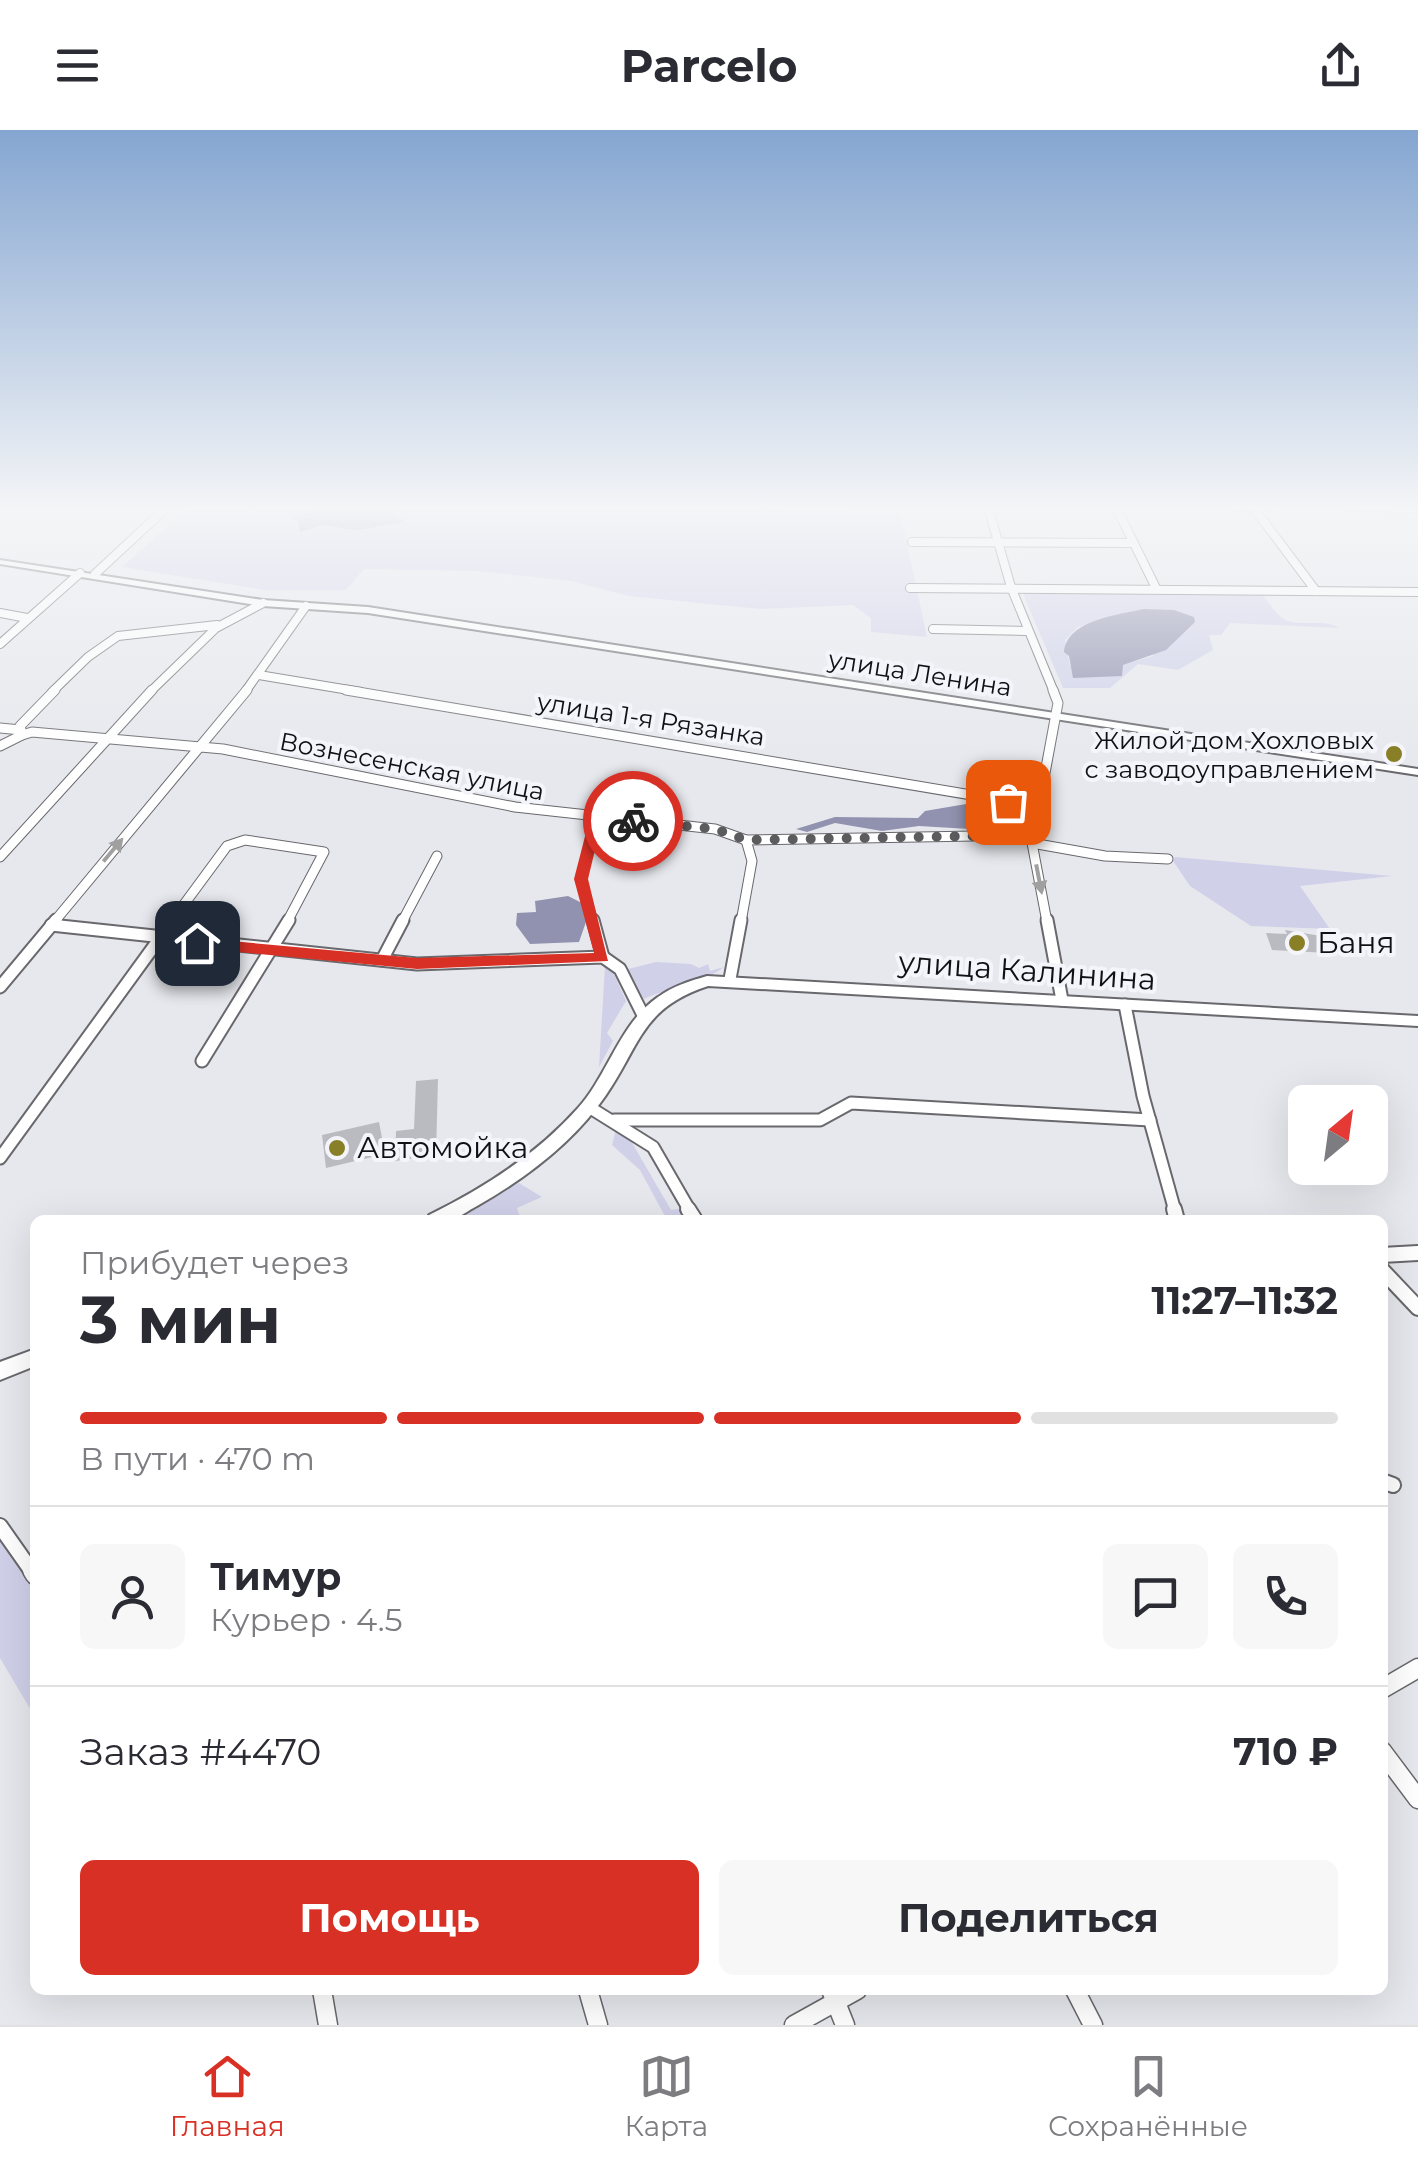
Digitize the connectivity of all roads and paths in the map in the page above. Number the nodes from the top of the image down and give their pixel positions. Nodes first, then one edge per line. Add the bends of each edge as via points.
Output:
1 (53, 595) edge
2 (220, 595) edge
3 (1014, 595) edge
4 (264, 603) junction
5 (306, 606) junction
6 (0, 614) edge
7 (27, 618) junction
8 (226, 622) junction
9 (933, 629) dead end
10 (1027, 631) junction
11 (0, 644) edge
12 (258, 675) junction
13 (1057, 714) junction
14 (0, 728) edge
15 (21, 733) junction
16 (111, 738) junction
17 (0, 746) edge
18 (200, 746) junction
19 (1418, 772) edge
20 (1037, 806) junction
21 (597, 817) junction
22 (1034, 839) junction
23 (746, 840) junction
24 (438, 856) dead end
25 (0, 857) edge
26 (1168, 858) dead end
27 (51, 925) junction
28 (159, 940) junction
29 (273, 950) junction
30 (603, 958) junction
31 (382, 960) junction
32 (730, 979) junction
33 (0, 987) edge
34 (1062, 1000) junction
35 (1125, 1005) junction
36 (644, 1015) junction
37 (1418, 1021) edge
38 (202, 1061) dead end
39 (589, 1107) junction
40 (614, 1120) junction
41 (1150, 1120) junction
42 (0, 1158) edge
43 (445, 1215) edge
44 (692, 1215) edge
45 (1176, 1215) edge
46 (1418, 1254) edge
47 (1388, 1256) edge
48 (1388, 1276) edge
49 (1418, 1308) edge
50 (30, 1359) edge
51 (0, 1371) edge
52 (0, 1526) edge
53 (30, 1568) edge
54 (1418, 1668) edge
55 (1388, 1686) edge
56 (1388, 1758) edge
57 (1418, 1800) edge
58 (323, 1995) edge
59 (589, 1995) edge
60 (833, 1995) edge
61 (1078, 1995) edge
62 (328, 2025) edge
63 (598, 2025) edge
64 (794, 2025) edge
65 (845, 2025) edge
66 (1093, 2025) edge

1 - 7 street
2 - 4 street, улица Ленина
3 - 10 street
4 - 5 street, улица Ленина
4 - 8 street
5 - 12 street
5 - 13 street, улица Ленина via 387,612
6 - 7 street
7 - 11 street
8 - 15 street via 186,634 131,632 109,639
8 - 16 street via 183,656
9 - 10 street
10 - 13 street
12 - 18 street
12 - 20 street, улица 1-я Рязанка
13 - 19 street, улица Ленина
13 - 20 street
14 - 15 street, Вознесенская улица
15 - 16 street, Вознесенская улица
15 - 17 street
16 - 18 street, Вознесенская улица
16 - 25 street
18 - 21 street, Вознесенская улица
27 -> 18 street
20 - 22 street
21 - 23 street, Вознесенская улица via 715,829
21 - 30 street via 581,879
22 - 23 street, Вознесенская улица
22 - 26 street via 1106,856
22 -> 34 street
23 - 32 street via 752,862
24 - 31 street
27 - 28 street
27 - 33 street
28 - 29 street
28 - 29 street via 227,846 245,840 324,852
28 - 42 street
29 - 31 street
29 - 38 street
30 - 31 street via 501,964
30 - 36 street via 620,969
32 - 34 main road, улица Калинина
32 - 36 main road, улица Калинина via 680,987
34 - 35 main road, улица Калинина
35 - 37 main road, улица Калинина
35 - 41 street
36 - 39 main road, улица Калинина
39 - 40 street
39 - 43 main road, улица Калинина via 514,1176
40 - 41 street via 820,1120 850,1103
40 - 44 street via 653,1147
41 - 45 street
46 - 47 street
48 - 49 street
50 - 51 main road
52 - 53 street
54 - 55 street
56 - 57 street
58 - 62 street
59 - 63 street
60 - 64 street
60 - 65 street
61 - 66 street

